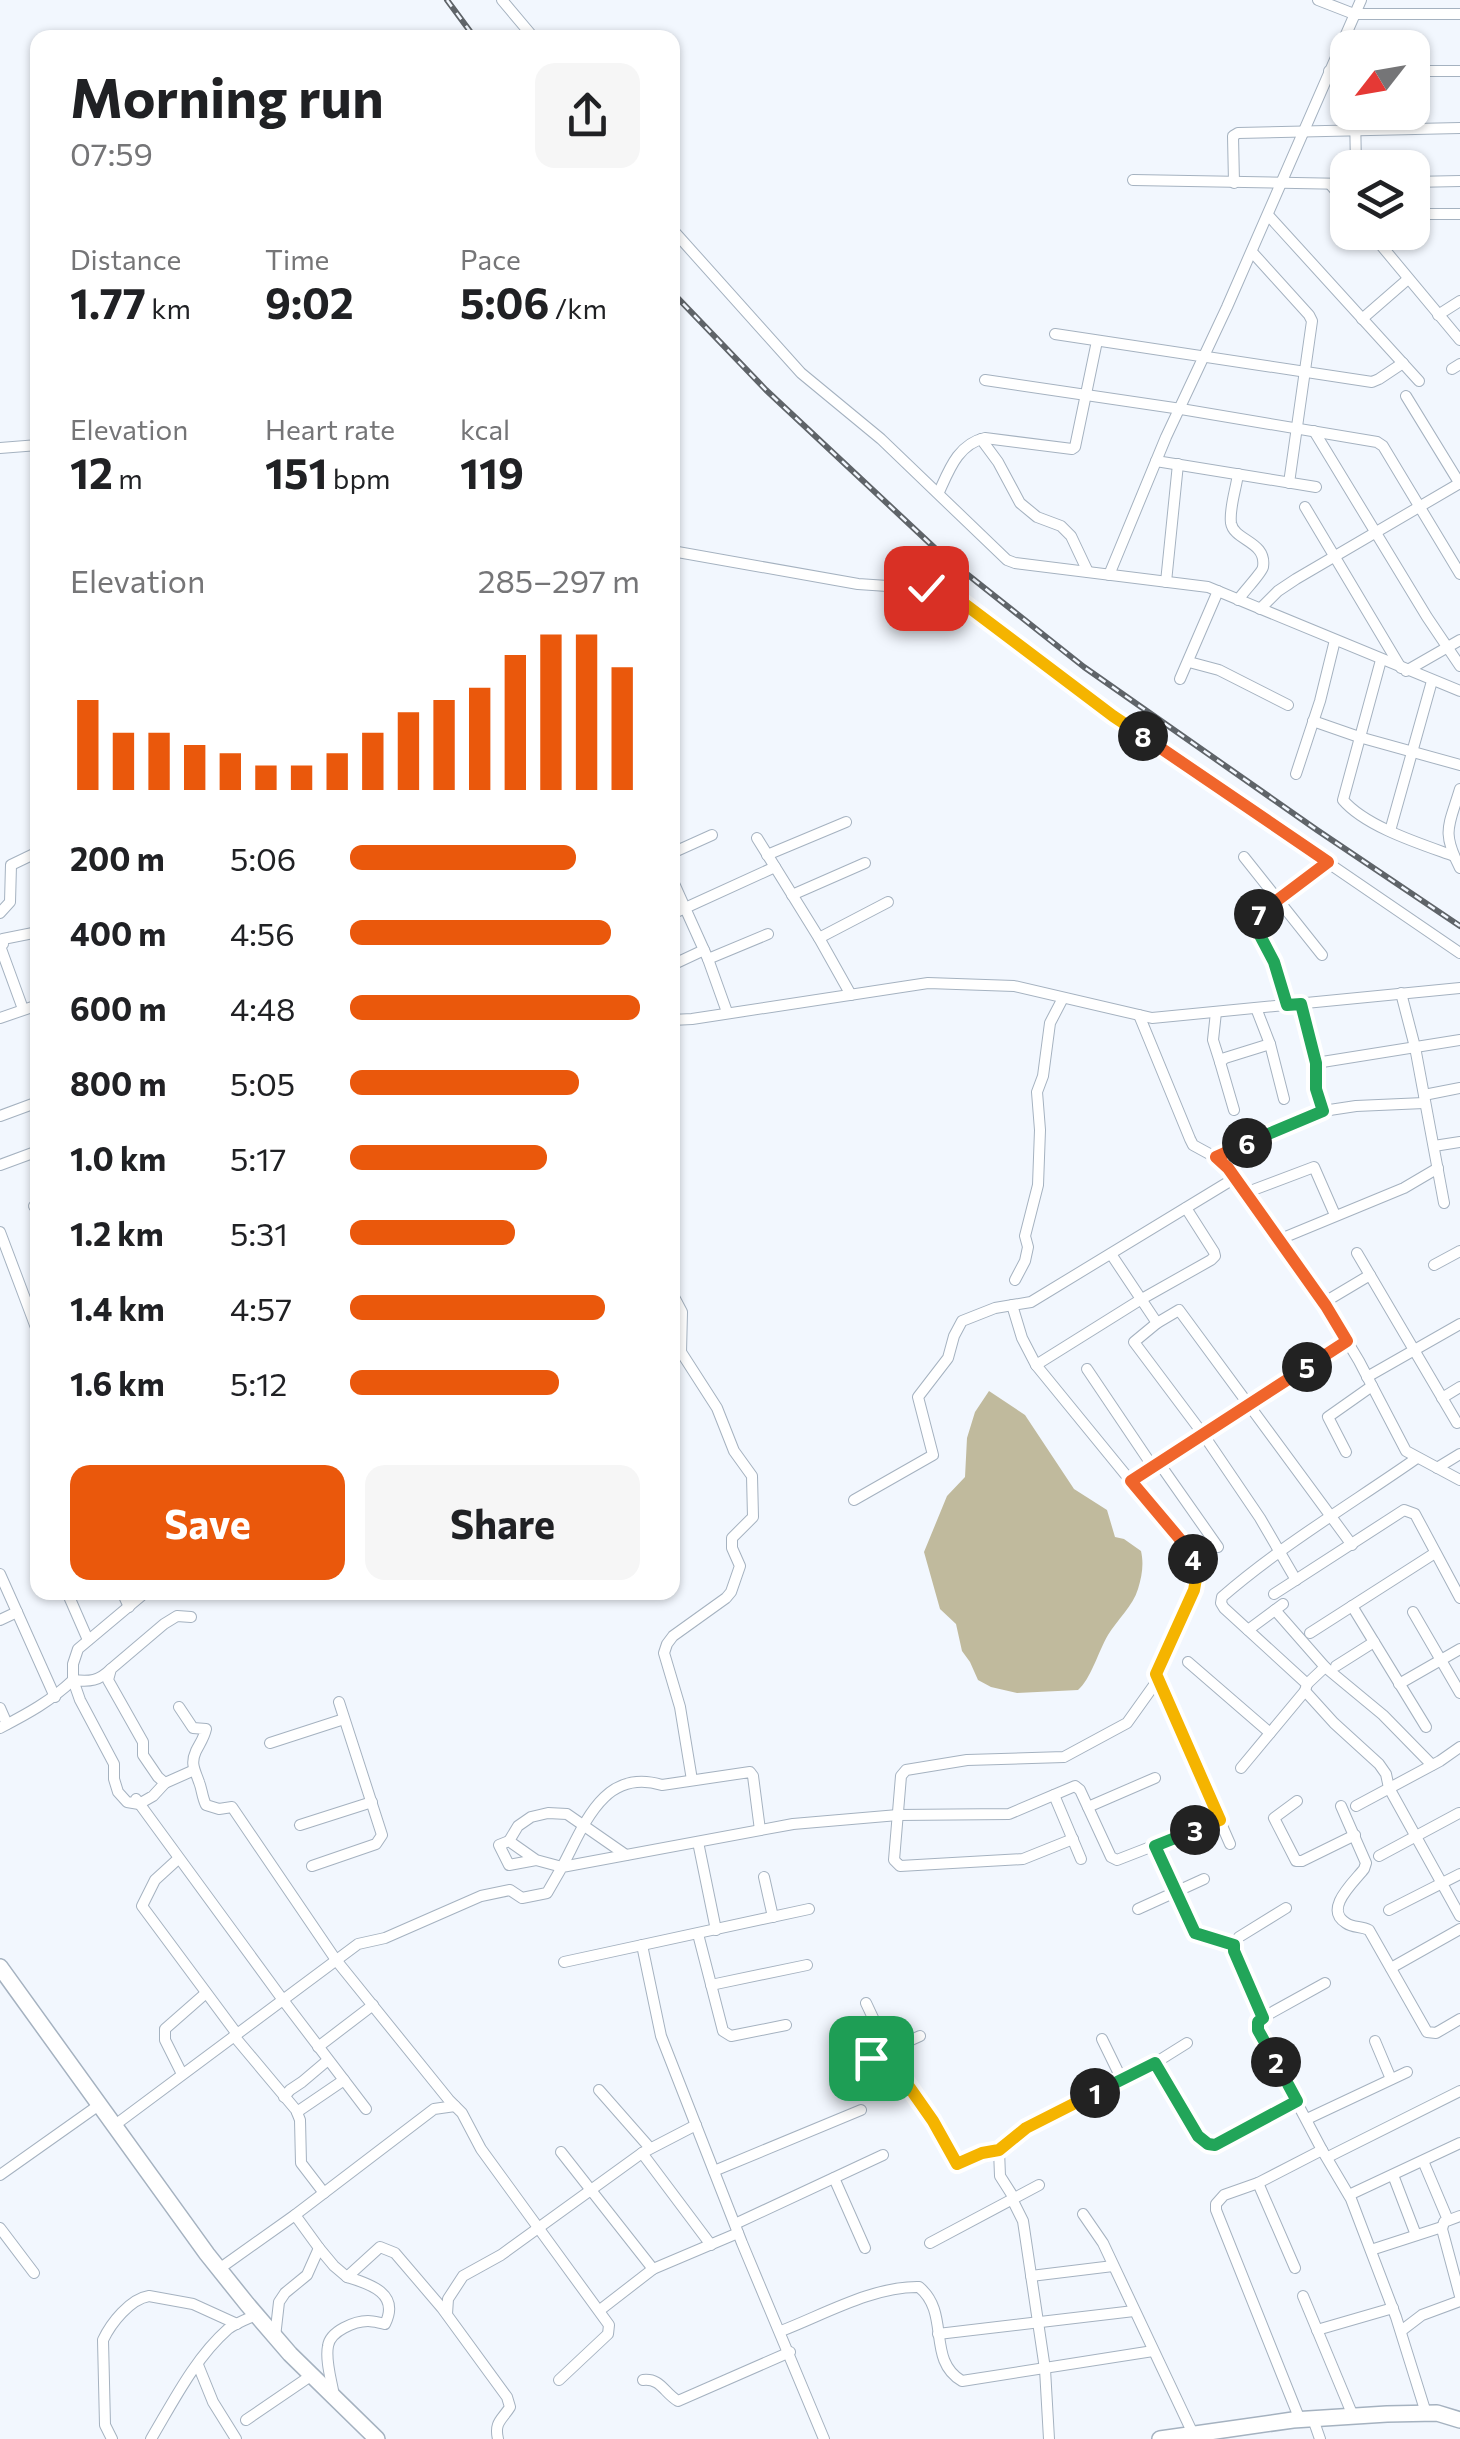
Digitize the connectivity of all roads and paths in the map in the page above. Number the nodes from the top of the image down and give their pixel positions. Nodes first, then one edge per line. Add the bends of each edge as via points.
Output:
1 (502, 0) edge
2 (1318, 0) edge
3 (1361, 0) edge
4 (1354, 14) junction
5 (1460, 14) edge
6 (527, 30) edge
7 (1329, 71) joint
8 (1430, 71) edge
9 (1460, 71) edge
10 (1460, 128) edge
11 (1355, 131) junction
12 (1304, 132) junction
13 (1356, 150) edge
14 (1134, 180) dead end
15 (1430, 182) edge
16 (1460, 182) edge
17 (1234, 183) junction
18 (1282, 184) junction
19 (1330, 184) edge
20 (1268, 214) junction
21 (1430, 214) edge
22 (1460, 214) edge
23 (680, 238) edge
24 (1385, 250) edge
25 (1252, 252) junction
26 (1408, 279) junction
27 (1460, 301) edge
28 (1438, 315) junction
29 (1362, 319) junction
30 (1055, 334) dead end
31 (1096, 340) junction
32 (1460, 340) edge
33 (1204, 357) junction
34 (1402, 364) junction
35 (1304, 372) junction
36 (984, 380) dead end
37 (1420, 381) dead end
38 (1087, 395) junction
39 (1406, 396) dead end
40 (1181, 409) junction
41 (1296, 428) junction
42 (1314, 431) junction
43 (981, 438) junction
44 (30, 446) edge
45 (0, 448) edge
46 (1156, 461) junction
47 (1178, 464) junction
48 (1238, 474) junction
49 (1289, 483) junction
50 (1316, 487) dead end
51 (939, 492) junction
52 (1305, 507) dead end
53 (1419, 507) junction
54 (1376, 533) junction
55 (680, 552) edge
56 (1333, 557) junction
57 (1088, 572) junction
58 (1460, 574) edge
59 (1109, 575) junction
60 (1166, 582) junction
61 (1218, 591) junction
62 (1238, 600) junction
63 (1260, 609) junction
64 (1335, 640) junction
65 (1460, 640) edge
66 (1448, 648) junction
67 (1381, 660) junction
68 (1189, 662) junction
69 (1460, 666) edge
70 (1404, 669) junction
71 (1180, 679) dead end
72 (1432, 681) junction
73 (1460, 691) edge
74 (1288, 705) dead end
75 (1313, 721) junction
76 (1359, 737) junction
77 (1412, 751) junction
78 (1460, 765) edge
79 (1296, 774) dead end
80 (1460, 788) edge
81 (846, 822) dead end
82 (1390, 831) junction
83 (712, 835) dead end
84 (756, 838) dead end
85 (680, 849) edge
86 (767, 854) junction
87 (30, 856) edge
88 (1454, 856) junction
89 (1244, 857) dead end
90 (1328, 862) junction
91 (865, 863) dead end
92 (775, 867) junction
93 (1460, 868) edge
94 (680, 894) edge
95 (792, 895) junction
96 (1279, 899) junction
97 (888, 902) dead end
98 (687, 908) junction
99 (680, 911) edge
100 (0, 913) edge
101 (30, 934) edge
102 (768, 934) dead end
103 (819, 938) junction
104 (0, 944) edge
105 (1460, 953) edge
106 (706, 954) junction
107 (1322, 956) dead end
108 (680, 962) edge
109 (1460, 988) edge
110 (851, 994) junction
111 (1401, 994) junction
112 (1063, 998) junction
113 (30, 1003) edge
114 (1301, 1004) junction
115 (1287, 1005) junction
116 (1256, 1008) junction
117 (30, 1010) edge
118 (727, 1012) junction
119 (1216, 1012) junction
120 (1140, 1015) junction
121 (0, 1018) edge
122 (680, 1020) edge
123 (1460, 1040) edge
124 (1270, 1044) junction
125 (1415, 1048) junction
126 (1220, 1062) junction
127 (1316, 1063) junction
128 (1460, 1088) edge
129 (1424, 1098) junction
130 (1284, 1099) dead end
131 (30, 1105) edge
132 (1234, 1110) dead end
133 (1323, 1111) junction
134 (0, 1116) edge
135 (1460, 1142) edge
136 (1434, 1146) junction
137 (30, 1154) edge
138 (1216, 1157) junction
139 (0, 1166) edge
140 (1438, 1168) junction
141 (1235, 1178) junction
142 (1245, 1193) junction
143 (1444, 1203) dead end
144 (1186, 1208) junction
145 (1335, 1215) junction
146 (0, 1232) edge
147 (1278, 1240) junction
148 (1460, 1251) edge
149 (1358, 1253) dead end
150 (1110, 1254) junction
151 (1434, 1265) dead end
152 (1370, 1275) junction
153 (1015, 1280) dead end
154 (1140, 1300) junction
155 (1324, 1303) junction
156 (1012, 1305) junction
157 (680, 1308) edge
158 (30, 1313) edge
159 (1157, 1323) junction
160 (1460, 1324) edge
161 (1347, 1341) junction
162 (1412, 1350) junction
163 (1036, 1365) junction
164 (1087, 1369) dead end
165 (1370, 1382) junction
166 (1460, 1387) edge
167 (1442, 1398) junction
168 (1248, 1404) junction
169 (1457, 1423) dead end
170 (1203, 1434) junction
171 (1346, 1452) dead end
172 (1460, 1454) edge
173 (1417, 1458) junction
174 (1156, 1465) junction
175 (1437, 1468) junction
176 (1460, 1480) edge
177 (1131, 1481) junction
178 (854, 1500) dead end
179 (1331, 1518) junction
180 (1352, 1544) junction
181 (1218, 1547) dead end
182 (1278, 1551) junction
183 (1435, 1553) junction
184 (0, 1574) edge
185 (1296, 1580) junction
186 (1274, 1594) dead end
187 (1460, 1598) edge
188 (70, 1600) edge
189 (126, 1600) edge
190 (137, 1600) edge
191 (1352, 1606) junction
192 (129, 1607) junction
193 (17, 1612) junction
194 (1413, 1612) dead end
195 (191, 1617) dead end
196 (0, 1620) edge
197 (1248, 1630) junction
198 (1310, 1634) dead end
199 (88, 1640) junction
200 (1374, 1642) junction
201 (1460, 1649) edge
202 (1442, 1660) junction
203 (1188, 1662) dead end
204 (1331, 1667) junction
205 (111, 1668) junction
206 (73, 1680) junction
207 (1157, 1680) junction
208 (1399, 1684) junction
209 (1306, 1687) junction
210 (1460, 1693) edge
211 (55, 1696) junction
212 (339, 1702) dead end
213 (179, 1707) dead end
214 (0, 1708) edge
215 (344, 1719) junction
216 (4, 1726) edge
217 (1426, 1728) dead end
218 (1270, 1733) junction
219 (270, 1743) dead end
220 (1460, 1748) edge
221 (1432, 1765) junction
222 (1241, 1768) dead end
223 (192, 1770) junction
224 (1155, 1778) dead end
225 (692, 1780) junction
226 (165, 1783) junction
227 (1389, 1788) junction
228 (1054, 1795) junction
229 (1297, 1801) dead end
230 (137, 1802) junction
231 (372, 1802) junction
232 (1341, 1806) dead end
233 (1356, 1806) dead end
234 (1088, 1807) junction
235 (1459, 1813) edge
236 (898, 1815) junction
237 (1220, 1820) junction
238 (300, 1825) dead end
239 (584, 1826) junction
240 (760, 1830) junction
241 (1355, 1835) junction
242 (1416, 1836) junction
243 (1073, 1839) junction
244 (509, 1841) junction
245 (698, 1842) junction
246 (1230, 1844) dead end
247 (1155, 1846) junction
248 (626, 1855) junction
249 (1379, 1856) dead end
250 (1081, 1858) dead end
251 (178, 1859) junction
252 (536, 1860) junction
253 (312, 1866) dead end
254 (562, 1867) junction
255 (1460, 1874) edge
256 (764, 1877) dead end
257 (1204, 1879) dead end
258 (1441, 1884) junction
259 (1176, 1892) junction
260 (1286, 1908) dead end
261 (808, 1909) dead end
262 (1138, 1910) dead end
263 (1389, 1910) dead end
264 (1460, 1916) edge
265 (773, 1917) junction
266 (1460, 1929) edge
267 (716, 1930) junction
268 (698, 1934) junction
269 (642, 1945) junction
270 (1234, 1945) junction
271 (336, 1960) junction
272 (564, 1962) dead end
273 (807, 1965) dead end
274 (0, 1968) edge
275 (1391, 1968) junction
276 (1325, 1983) dead end
277 (711, 1985) junction
278 (206, 1992) junction
279 (282, 2000) junction
280 (866, 2003) dead end
281 (373, 2006) junction
282 (1263, 2018) junction
283 (1459, 2021) edge
284 (786, 2025) dead end
285 (236, 2035) junction
286 (920, 2036) dead end
287 (1102, 2039) dead end
288 (1375, 2041) dead end
289 (1187, 2043) dead end
290 (318, 2046) junction
291 (888, 2050) junction
292 (871, 2058) dead end
293 (328, 2060) junction
294 (1155, 2063) junction
295 (1408, 2072) dead end
296 (182, 2074) junction
297 (1392, 2079) junction
298 (344, 2080) junction
299 (1122, 2080) junction
300 (599, 2090) dead end
301 (1460, 2091) edge
302 (284, 2097) junction
303 (1297, 2101) junction
304 (100, 2105) junction
305 (454, 2106) junction
306 (366, 2109) dead end
307 (861, 2110) dead end
308 (297, 2112) junction
309 (1307, 2119) junction
310 (114, 2125) junction
311 (696, 2125) junction
312 (1460, 2143) edge
313 (999, 2150) junction
314 (646, 2151) junction
315 (561, 2152) dead end
316 (1325, 2153) junction
317 (883, 2155) dead end
318 (1422, 2161) junction
319 (714, 2171) junction
320 (1393, 2174) junction
321 (0, 2175) edge
322 (834, 2178) junction
323 (1258, 2183) junction
324 (1040, 2185) dead end
325 (592, 2190) junction
326 (324, 2193) junction
327 (1349, 2196) junction
328 (1013, 2198) junction
329 (1083, 2214) dead end
330 (295, 2215) junction
331 (1450, 2221) edge
332 (539, 2228) junction
333 (737, 2228) junction
334 (1, 2232) edge
335 (1416, 2235) junction
336 (930, 2243) dead end
337 (711, 2245) junction
338 (319, 2248) junction
339 (866, 2248) dead end
340 (1371, 2250) junction
341 (1455, 2260) edge
342 (1113, 2266) junction
343 (1294, 2268) dead end
344 (219, 2269) junction
345 (654, 2269) junction
346 (34, 2273) dead end
347 (1031, 2276) junction
348 (347, 2277) junction
349 (1303, 2296) dead end
350 (1460, 2298) edge
351 (1393, 2308) junction
352 (600, 2310) junction
353 (1134, 2311) junction
354 (256, 2315) junction
355 (447, 2315) junction
356 (237, 2324) junction
357 (1038, 2324) junction
358 (1317, 2330) junction
359 (1401, 2331) junction
360 (781, 2332) junction
361 (938, 2334) junction
362 (275, 2337) junction
363 (790, 2352) junction
364 (1153, 2352) junction
365 (198, 2365) junction
366 (1045, 2369) junction
367 (312, 2375) junction
368 (559, 2380) dead end
369 (642, 2380) dead end
370 (334, 2397) junction
371 (1426, 2413) junction
372 (1353, 2416) junction
373 (1306, 2419) junction
374 (246, 2420) dead end
375 (1460, 2420) edge
376 (1194, 2437) edge
377 (112, 2439) edge
378 (151, 2439) edge
379 (236, 2439) edge
380 (377, 2439) edge
381 (498, 2439) edge
382 (824, 2439) edge
383 (1049, 2439) edge
384 (1160, 2439) edge
385 (1320, 2439) edge

1 - 6 street
2 - 4 street
3 - 4 street
4 - 5 street
4 - 7 street
7 - 12 street
8 - 9 street
10 - 11 street
11 - 12 street
11 - 13 street
12 - 17 street via 1233,136
12 - 18 street
14 - 17 street
15 - 16 street
17 - 18 street
18 - 19 street
18 - 20 street
20 - 25 street
20 - 29 street
21 - 22 street
23 - 51 street via 801,373
24 - 26 street
25 - 33 street
25 - 35 street via 1311,319
26 - 28 street
26 - 29 street
27 - 28 street
28 - 32 street
29 - 34 street
30 - 31 street
31 - 33 street
31 - 38 street
33 - 35 street
33 - 40 street
34 - 35 street via 1376,381
34 - 37 street
35 - 41 street
36 - 38 street
38 - 40 street
38 - 43 street via 1072,449
39 - 53 street via 1460,484
40 - 41 street
40 - 46 street
41 - 42 street
41 - 49 street
42 - 53 street via 1383,446
42 - 54 street
43 - 51 street via 960,453
43 - 57 street via 1020,503 1036,518 1062,526
44 - 45 street
46 - 47 street
46 - 59 street
47 - 48 street
47 - 60 street
48 - 49 street
48 - 62 street via 1231,523 1256,546 1263,567
49 - 50 street
51 - 57 street via 1007,560
52 - 56 street
53 - 54 street
53 - 58 street
54 - 56 street
54 - 66 street
55 - 90 street via 858,584 946,590 1113,716
56 - 63 street via 1278,590
56 - 70 street
57 - 59 street
59 - 60 street
60 - 61 street
61 - 62 street
61 - 68 street
62 - 63 street
63 - 64 street
64 - 67 street
64 - 75 street
65 - 66 street
66 - 69 street
66 - 70 street
67 - 70 street
67 - 76 street
68 - 71 street
68 - 74 street via 1220,670
70 - 72 street
72 - 73 street
72 - 77 street
75 - 76 street
75 - 79 street
76 - 77 street
76 - 82 street via 1343,800
77 - 78 street
77 - 82 street
80 - 88 street via 1448,828
81 - 86 street
82 - 88 street
83 - 85 street
84 - 86 street
86 - 92 street
87 - 100 street via 11,866 10,902
88 - 93 street
89 - 96 street
90 - 96 street
90 - 105 street
91 - 95 street
92 - 95 street
92 - 98 street
94 - 98 street
95 - 103 street
96 - 107 street
96 - 115 street via 1253,918
97 - 103 street
98 - 99 street
98 - 106 street
101 - 104 street
102 - 106 street
103 - 110 street
104 - 113 street
106 - 108 street
106 - 118 street
109 - 111 street
110 - 112 street via 928,983 1014,986
110 - 118 street
111 - 114 street
111 - 125 street
112 - 120 street
112 - 153 street via 1050,1022 1036,1092 1038,1185 1025,1261
114 - 115 street
114 - 127 street
115 - 116 street
116 - 119 street
116 - 124 street
117 - 121 street
118 - 122 street
119 - 120 street
119 - 126 street via 1213,1040
120 - 138 street via 1190,1139
123 - 125 street
124 - 126 street
124 - 130 street
125 - 127 street
125 - 129 street
126 - 132 street
127 - 133 street
128 - 129 street
129 - 133 street
129 - 136 street
131 - 134 street
133 - 138 street
135 - 136 street
136 - 140 street
137 - 139 street
138 - 141 street
140 - 143 street
140 - 145 street
141 - 142 street
141 - 144 street
142 - 145 street via 1314,1168
142 - 147 street
144 - 150 street
144 - 154 street via 1214,1256
145 - 147 street
146 - 158 street
147 - 155 street
148 - 151 street
149 - 152 street
150 - 154 street
150 - 156 street via 1031,1302
152 - 155 street
152 - 162 street
154 - 159 street
154 - 163 street
155 - 161 street
156 - 163 street
156 - 178 street via 962,1321 948,1358 918,1398 933,1454
157 - 225 street via 681,1352 753,1481 752,1517 732,1538 740,1566 731,1592 673,1636 664,1653
159 - 168 street via 1179,1310
159 - 170 street via 1134,1342
160 - 162 street
161 - 165 street
161 - 168 street
162 - 165 street
162 - 167 street
163 - 177 street
164 - 174 street
165 - 171 street via 1328,1418
165 - 173 street via 1400,1442
166 - 167 street
167 - 169 street
168 - 170 street
168 - 179 street
170 - 174 street
170 - 182 street
172 - 175 street
173 - 175 street
173 - 179 street
174 - 177 street
174 - 181 street
175 - 176 street
177 - 207 street via 1184,1544 1195,1568 1194,1590
179 - 180 street
179 - 182 street
180 - 183 street via 1404,1510 1415,1514
180 - 185 street
182 - 185 street
182 - 197 street via 1222,1597 1224,1608
183 - 187 street
183 - 191 street
184 - 193 street
185 - 186 street
188 - 199 street
189 - 192 street
190 - 192 street
191 - 198 street
191 - 200 street
192 - 199 street
193 - 196 street
193 - 211 street
194 - 202 street
195 - 205 street via 164,1624
197 - 204 street via 1279,1607
197 - 209 street
199 - 206 street via 78,1649
200 - 204 street
200 - 208 street
201 - 202 street
202 - 208 street
202 - 210 street
203 - 218 street
204 - 209 street
204 - 221 street
205 - 206 street via 102,1678
205 - 226 street via 108,1680 143,1742 143,1756
206 - 211 street
206 - 230 street via 114,1764 118,1792
207 - 236 street via 1126,1724 1064,1757 906,1770
207 - 237 street
208 - 217 street
209 - 218 street
209 - 227 street via 1379,1764
211 - 216 street
212 - 215 street
213 - 223 street via 193,1728 206,1729
214 - 216 street
215 - 219 street
215 - 231 street
218 - 222 street
220 - 221 street
221 - 227 street
223 - 226 street
223 - 271 street via 206,1805 232,1807
224 - 234 street
225 - 239 street via 624,1783 599,1800
225 - 240 street via 750,1772
226 - 230 street
227 - 233 street
227 - 242 street
228 - 234 street via 1078,1787
228 - 236 street via 1009,1814
228 - 243 street
229 - 241 street via 1274,1818 1296,1861
230 - 251 street
231 - 238 street
231 - 253 street via 380,1842
232 - 241 street
234 - 247 street via 1114,1860
235 - 242 street
236 - 240 street
236 - 243 street via 894,1860 900,1866 1024,1859
237 - 246 street
237 - 247 street
239 - 244 street via 566,1814 548,1813 518,1826
239 - 248 street
239 - 254 street
240 - 245 street
241 - 275 street via 1366,1864 1338,1913 1350,1926 1369,1930
242 - 249 street
242 - 258 street
243 - 250 street
244 - 252 street
244 - 252 street via 499,1845 509,1865
245 - 248 street
245 - 267 street
247 - 259 street
248 - 254 street
251 - 278 street via 156,1878 142,1906
251 - 279 street
252 - 254 street
254 - 271 street via 547,1892 481,1896 358,1944
255 - 258 street
256 - 265 street
257 - 259 street
258 - 263 street
258 - 264 street
259 - 262 street
259 - 270 street via 1195,1933
260 - 270 street
261 - 265 street
265 - 267 street
266 - 275 street
267 - 268 street
268 - 269 street
268 - 277 street
269 - 272 street
269 - 311 street via 658,2028
270 - 282 street
271 - 279 street
271 - 281 street
273 - 277 street
274 - 304 street
275 - 283 street via 1427,2032
276 - 282 street
277 - 284 street via 726,2034
278 - 285 street
278 - 296 street via 164,2030
279 - 285 street
279 - 290 street
280 - 291 street
281 - 290 street
281 - 305 street
282 - 303 street via 1258,2030
285 - 296 street
285 - 302 street
286 - 291 street
287 - 299 street
288 - 297 street
289 - 294 street
290 - 293 street
291 - 292 street
291 - 313 street via 957,2164
293 - 298 street
293 - 302 street
294 - 299 street
294 - 303 street via 1208,2144
295 - 297 street
296 - 310 street
297 - 309 street
298 - 306 street
298 - 308 street
299 - 313 street via 1026,2128
300 - 314 street
301 - 316 street
302 - 308 street
303 - 309 street
304 - 310 street
304 - 321 street
305 - 326 street via 434,2109
305 - 332 street
307 - 319 street
308 - 326 street via 301,2162
309 - 316 street
310 - 344 street
311 - 314 street
311 - 319 street
312 - 318 street
313 - 328 street via 1000,2176
314 - 325 street
314 - 337 street
315 - 325 street
316 - 323 street
316 - 327 street
317 - 322 street
318 - 320 street
318 - 331 street
319 - 333 street
320 - 327 street
320 - 335 street
322 - 333 street
322 - 339 street
323 - 343 street
323 - 373 street via 1224,2195 1216,2210
324 - 328 street
325 - 332 street
325 - 345 street
326 - 330 street
327 - 340 street
328 - 336 street
328 - 347 street
329 - 342 street
330 - 338 street
330 - 344 street
331 - 335 street
331 - 341 street
332 - 352 street
332 - 355 street via 464,2276 448,2299
333 - 337 street
333 - 360 street
334 - 346 street
335 - 340 street
337 - 345 street
338 - 348 street
338 - 362 street via 307,2274 279,2302
340 - 351 street
341 - 350 street
342 - 347 street
342 - 353 street
344 - 354 street
345 - 352 street
347 - 357 street
348 - 355 street via 386,2248
348 - 370 street via 373,2284 390,2311 385,2324 353,2324 329,2340
349 - 358 street
350 - 359 street
351 - 358 street
351 - 359 street
352 - 368 street via 610,2330
353 - 357 street
353 - 364 street
354 - 356 street
354 - 362 street
355 - 381 street via 507,2397 510,2407 497,2422
356 - 365 street
356 - 377 street via 193,2304 149,2296 134,2301 104,2340 104,2425
357 - 361 street
357 - 366 street
358 - 372 street
359 - 371 street
360 - 361 street via 908,2286 924,2290 939,2320
360 - 363 street
361 - 366 street via 948,2369 962,2380
362 - 367 street
363 - 369 street via 678,2402 660,2382
363 - 382 street
364 - 366 street
364 - 376 street
365 - 378 street
365 - 379 street
366 - 383 street
367 - 370 street
367 - 374 street
370 - 380 street
371 - 372 street
371 - 375 street
372 - 373 street
373 - 376 street
373 - 385 street
376 - 384 street

